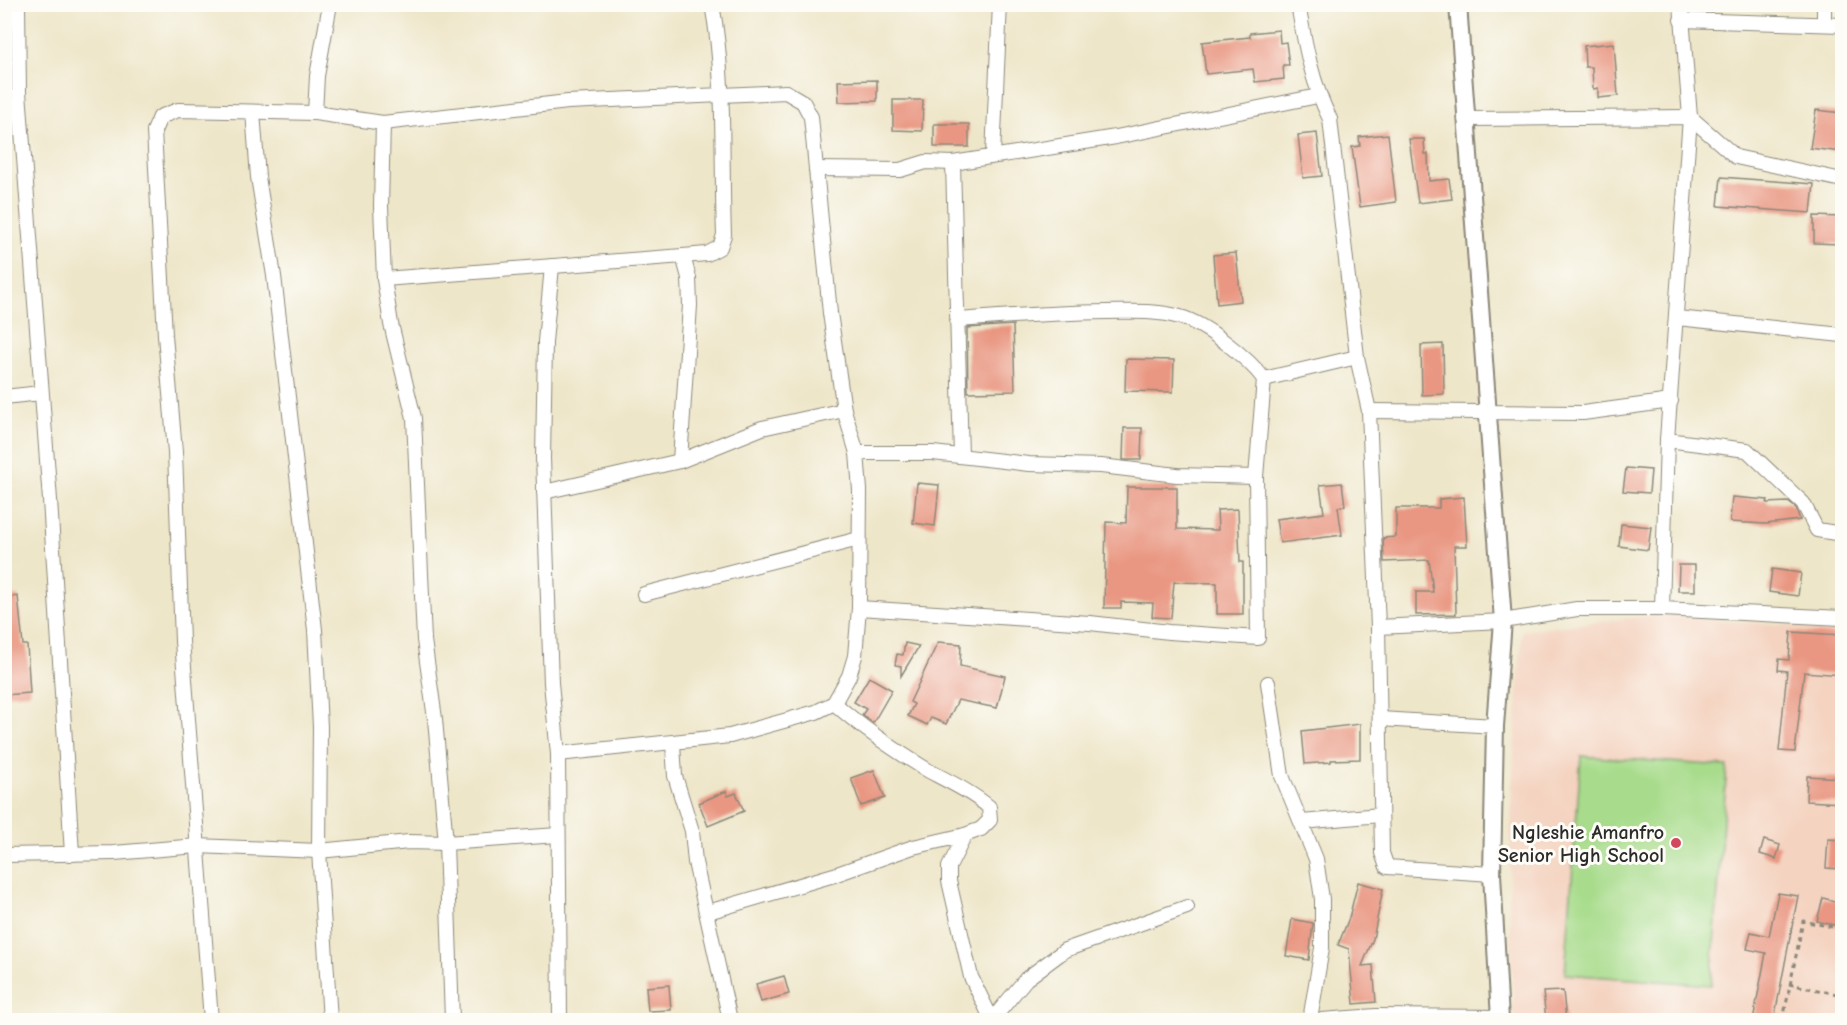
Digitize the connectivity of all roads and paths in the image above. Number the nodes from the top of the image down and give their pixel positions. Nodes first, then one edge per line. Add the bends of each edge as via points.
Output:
1 (18, 4) edge
2 (330, 4) edge
3 (712, 4) edge
4 (1000, 4) edge
5 (1298, 4) edge
6 (1458, 4) edge
7 (1681, 4) edge
8 (1824, 4) edge
9 (1681, 20) junction
10 (1824, 23) junction
11 (1842, 25) edge
12 (720, 94) junction
13 (1318, 96) junction
14 (253, 112) junction
15 (315, 113) junction
16 (1690, 117) junction
17 (1465, 119) junction
18 (383, 123) junction
19 (993, 155) junction
20 (953, 163) junction
21 (816, 169) junction
22 (1842, 180) edge
23 (682, 256) junction
24 (552, 266) junction
25 (384, 279) junction
26 (1677, 318) junction
27 (959, 320) junction
28 (1842, 334) edge
29 (1357, 357) junction
30 (1264, 379) junction
31 (41, 393) junction
32 (4, 397) edge
33 (1671, 401) junction
34 (844, 410) junction
35 (1369, 411) junction
36 (1490, 413) junction
37 (1667, 440) junction
38 (857, 453) junction
39 (961, 456) junction
40 (680, 461) junction
41 (1256, 477) junction
42 (544, 492) junction
43 (1842, 534) edge
44 (859, 539) junction
45 (644, 594) dead end
46 (859, 608) junction
47 (1662, 609) junction
48 (1842, 618) edge
49 (1503, 621) junction
50 (1378, 627) junction
51 (1268, 683) dead end
52 (834, 703) junction
53 (1380, 719) junction
54 (1495, 726) junction
55 (674, 744) junction
56 (558, 754) junction
57 (1380, 815) junction
58 (1302, 822) junction
59 (558, 835) junction
60 (965, 835) junction
61 (446, 843) junction
62 (197, 846) junction
63 (319, 851) junction
64 (72, 854) junction
65 (4, 855) edge
66 (1492, 874) junction
67 (1187, 907) dead end
68 (708, 912) junction
69 (1842, 929) edge
70 (1789, 984) junction
71 (1842, 995) edge
72 (1500, 1019) edge
73 (211, 1020) edge
74 (330, 1020) edge
75 (452, 1020) edge
76 (560, 1020) edge
77 (730, 1020) edge
78 (992, 1020) edge
79 (1310, 1020) edge
80 (1322, 1020) edge
81 (1783, 1020) edge

1 - 31 street via 19,92
2 - 15 street via 317,76
3 - 12 street
4 - 19 street
5 - 13 street
6 - 17 street
7 - 9 street
8 - 10 street
9 - 10 street
9 - 16 street
10 - 11 street
12 - 18 street via 568,102
12 - 21 street via 786,92 803,102 811,117
12 - 23 street via 724,235 720,247 707,254
13 - 19 street via 1116,137
13 - 29 street via 1330,119
14 - 15 street
14 - 62 street via 178,110 160,117 154,131
14 - 63 street via 315,630 320,727
15 - 18 street
16 - 17 street
16 - 22 street via 1736,157
16 - 26 street
17 - 36 street
18 - 25 street
19 - 20 street
20 - 21 street via 926,162 900,170
20 - 27 street
21 - 34 street
23 - 24 street
23 - 40 street via 689,278 690,305
24 - 25 street
24 - 42 street via 544,342
25 - 61 street via 414,418 424,640
26 - 28 street
26 - 33 street
27 - 30 street via 1047,313 1123,312 1182,317 1232,346
27 - 39 street
29 - 30 street
29 - 35 street
30 - 41 street
31 - 32 street
31 - 64 street
33 - 36 street via 1583,412
33 - 37 street
34 - 38 street
34 - 40 street via 762,428
35 - 36 street
35 - 50 street
36 - 49 street
37 - 43 street via 1746,450 1803,503 1817,530
37 - 47 street
38 - 39 street
38 - 44 street
39 - 41 street via 1177,475
40 - 42 street
41 - 46 street via 1258,638
42 - 56 street via 551,683
44 - 45 street
44 - 46 street
46 - 52 street via 855,656
47 - 48 street
47 - 49 street via 1578,609
49 - 50 street
49 - 54 street
50 - 53 street
51 - 58 street via 1282,776
52 - 55 street via 816,712 730,736
52 - 60 street via 890,746 989,807 990,820 981,829
53 - 54 street
53 - 57 street
54 - 66 street
55 - 56 street
55 - 68 street via 675,776 692,831 695,862
56 - 59 street
57 - 58 street
57 - 66 street via 1382,853 1387,867
58 - 79 street via 1316,858 1322,898 1322,948
59 - 61 street
59 - 76 street
60 - 68 street via 913,847
60 - 78 street via 949,867 949,881 971,977
61 - 63 street via 409,842
61 - 75 street
62 - 63 street
62 - 64 street
62 - 73 street
63 - 74 street
64 - 65 street
66 - 72 street
67 - 78 street via 1065,950 1026,980
68 - 77 street
69 - 70 path via 1803,921
70 - 71 path
70 - 81 path
72 - 80 street via 1376,1016

